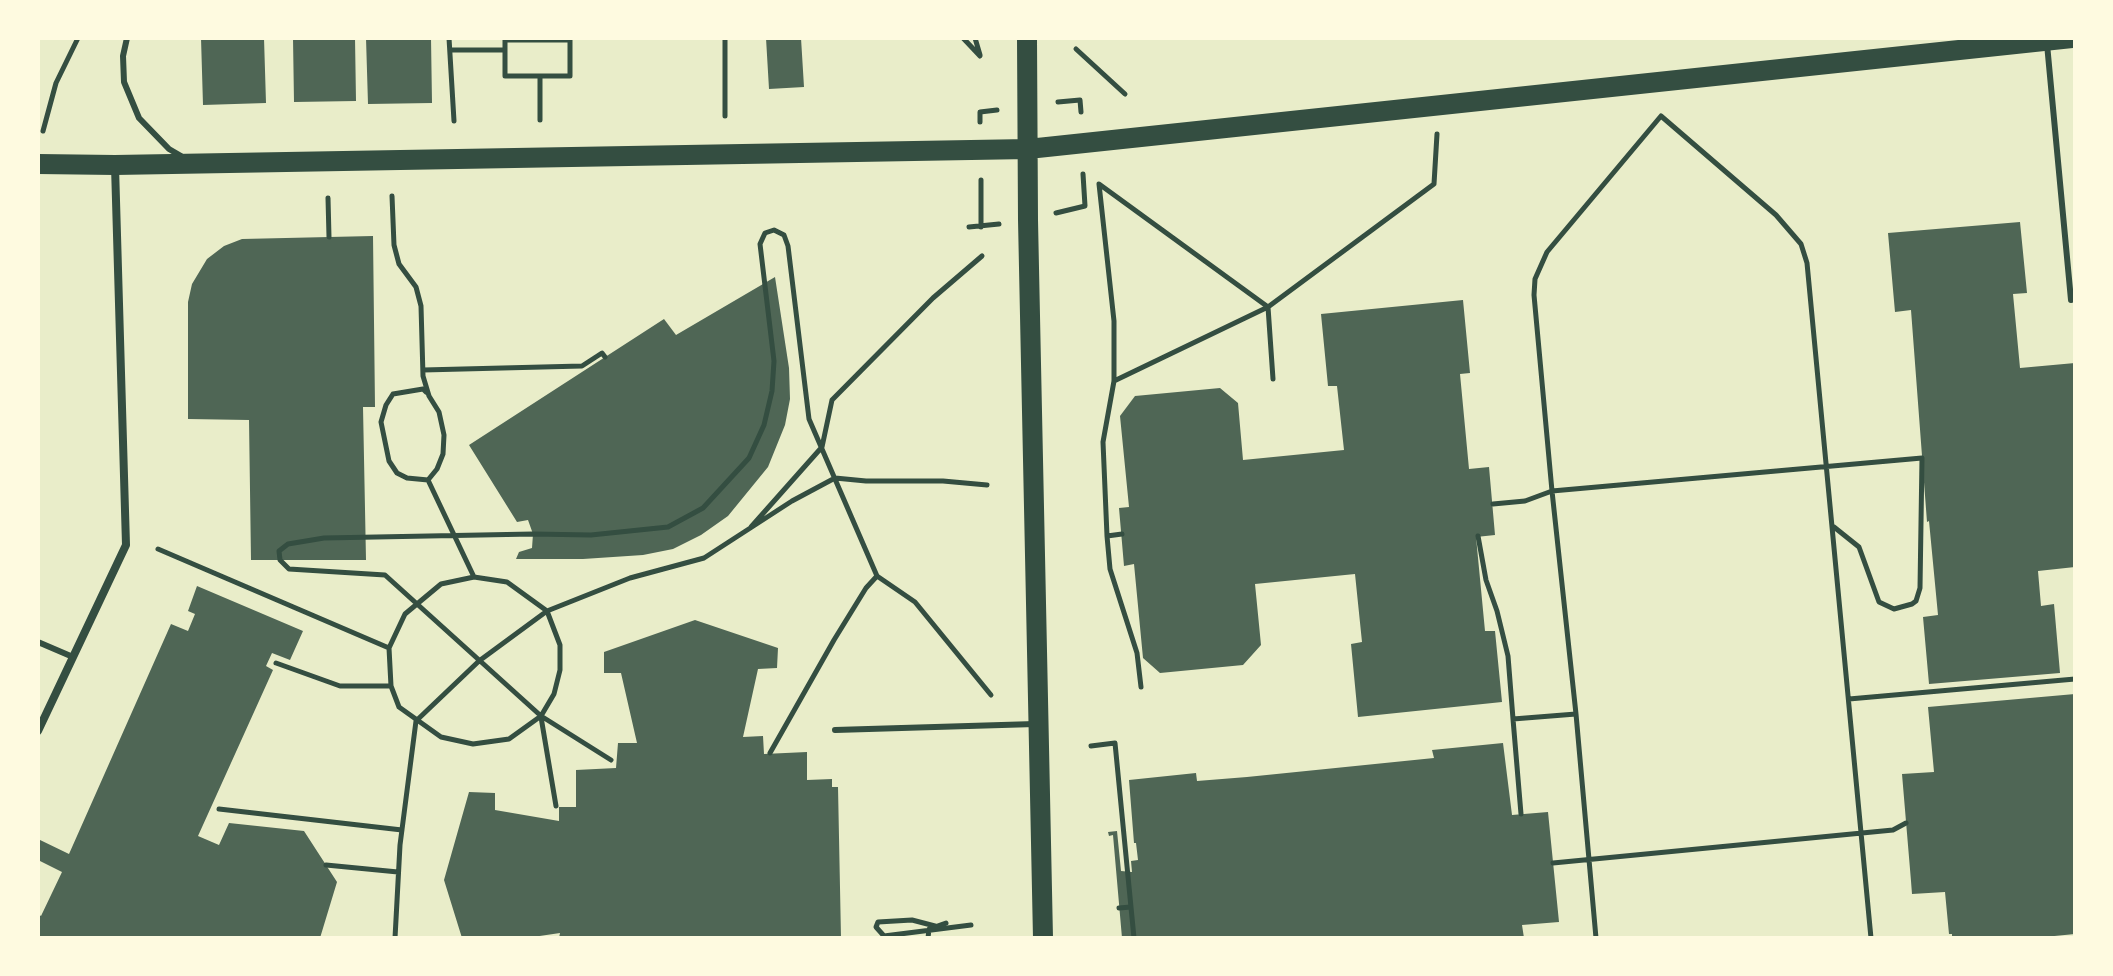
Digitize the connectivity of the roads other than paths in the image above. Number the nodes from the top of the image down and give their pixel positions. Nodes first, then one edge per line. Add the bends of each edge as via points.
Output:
1 (127, 38) edge
2 (1027, 38) edge
3 (2072, 38) edge
4 (2046, 41) junction
5 (1028, 149) junction
6 (38, 164) edge
7 (195, 164) junction
8 (115, 165) junction
9 (2071, 300) dead end
10 (38, 642) edge
11 (73, 657) junction
12 (1039, 724) junction
13 (835, 730) dead end
14 (38, 731) edge
15 (1043, 938) edge

1 - 7 lane via 124,82 139,118 169,149
2 - 5 main road
3 - 4 main road
4 - 5 main road
4 - 9 lane
5 - 7 main road
5 - 12 main road
6 - 8 main road
7 - 8 main road
8 - 11 street via 126,545
10 - 11 lane
11 - 14 street
12 - 13 lane
12 - 15 main road

